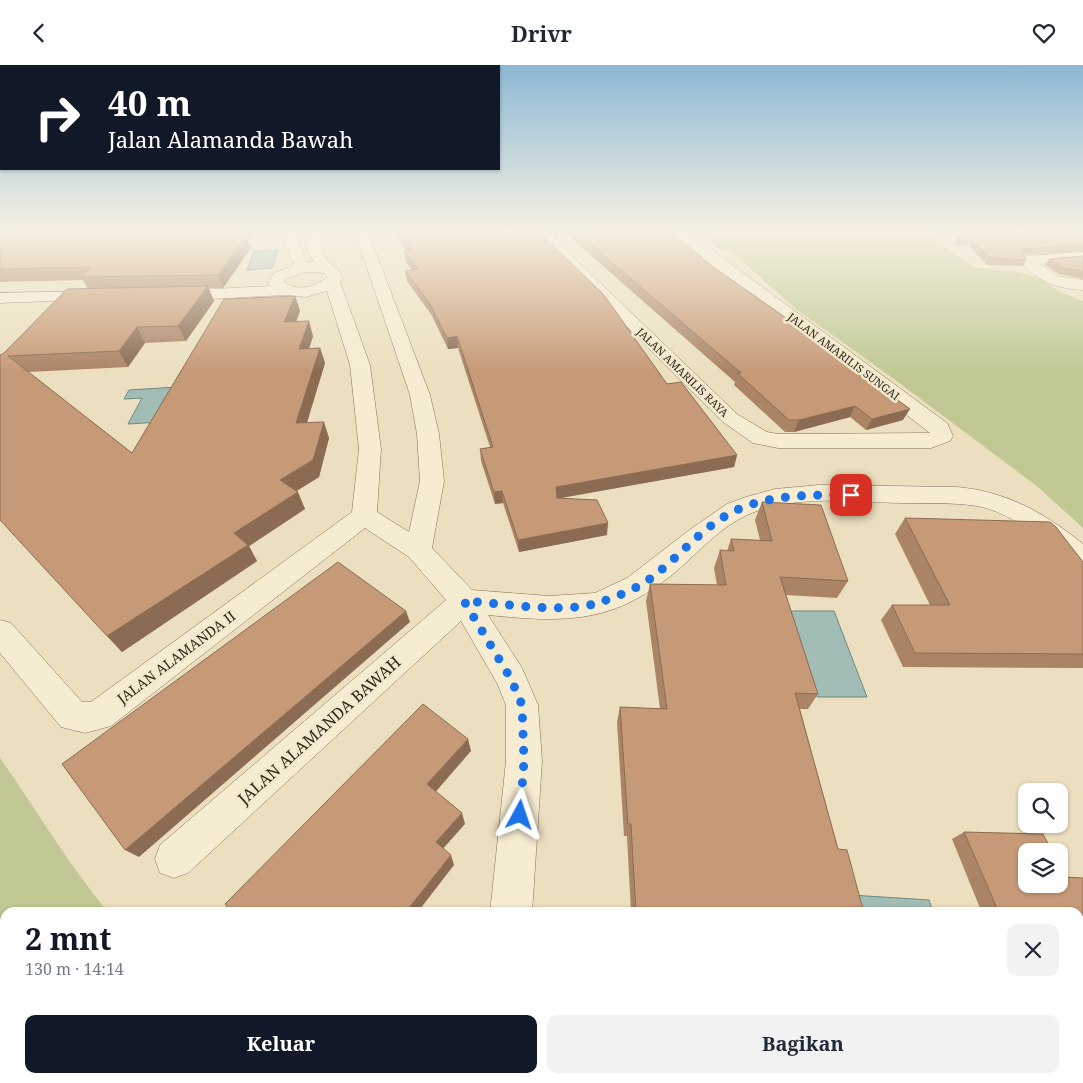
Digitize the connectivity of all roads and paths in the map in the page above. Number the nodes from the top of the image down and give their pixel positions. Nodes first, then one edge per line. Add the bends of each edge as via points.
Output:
1 (279, 278) edge
2 (326, 278) edge
3 (330, 278) edge
4 (378, 278) edge
5 (586, 278) edge
6 (738, 278) edge
7 (1049, 278) edge
8 (1083, 285) edge
9 (284, 290) junction
10 (112, 296) edge
11 (159, 296) edge
12 (0, 298) edge
13 (939, 428) joint
14 (364, 516) junction
15 (418, 550) junction
16 (1083, 559) edge
17 (464, 601) junction
18 (0, 632) edge
19 (174, 859) dead end
20 (512, 907) edge

1 - 9 street via 276,283
2 - 9 street via 310,291
3 - 14 street via 360,365 370,449
4 - 15 street via 420,395 428,434 432,481
5 - 13 street, JALAN AMARILIS RAYA via 730,418 761,438 778,441 931,441 942,436
6 - 13 street, JALAN AMARILIS SUNGAI
7 - 8 street via 1067,285
9 - 11 street
10 - 12 street
14 - 15 street
14 - 18 street, JALAN ALAMANDA II via 99,715 72,716
15 - 17 street
16 - 17 street via 1049,529 987,500 959,496 815,495 773,498 738,509 714,524 638,587 597,604 573,608
17 - 19 street, JALAN ALAMANDA BAWAH
17 - 20 street via 511,679 522,705 524,761

